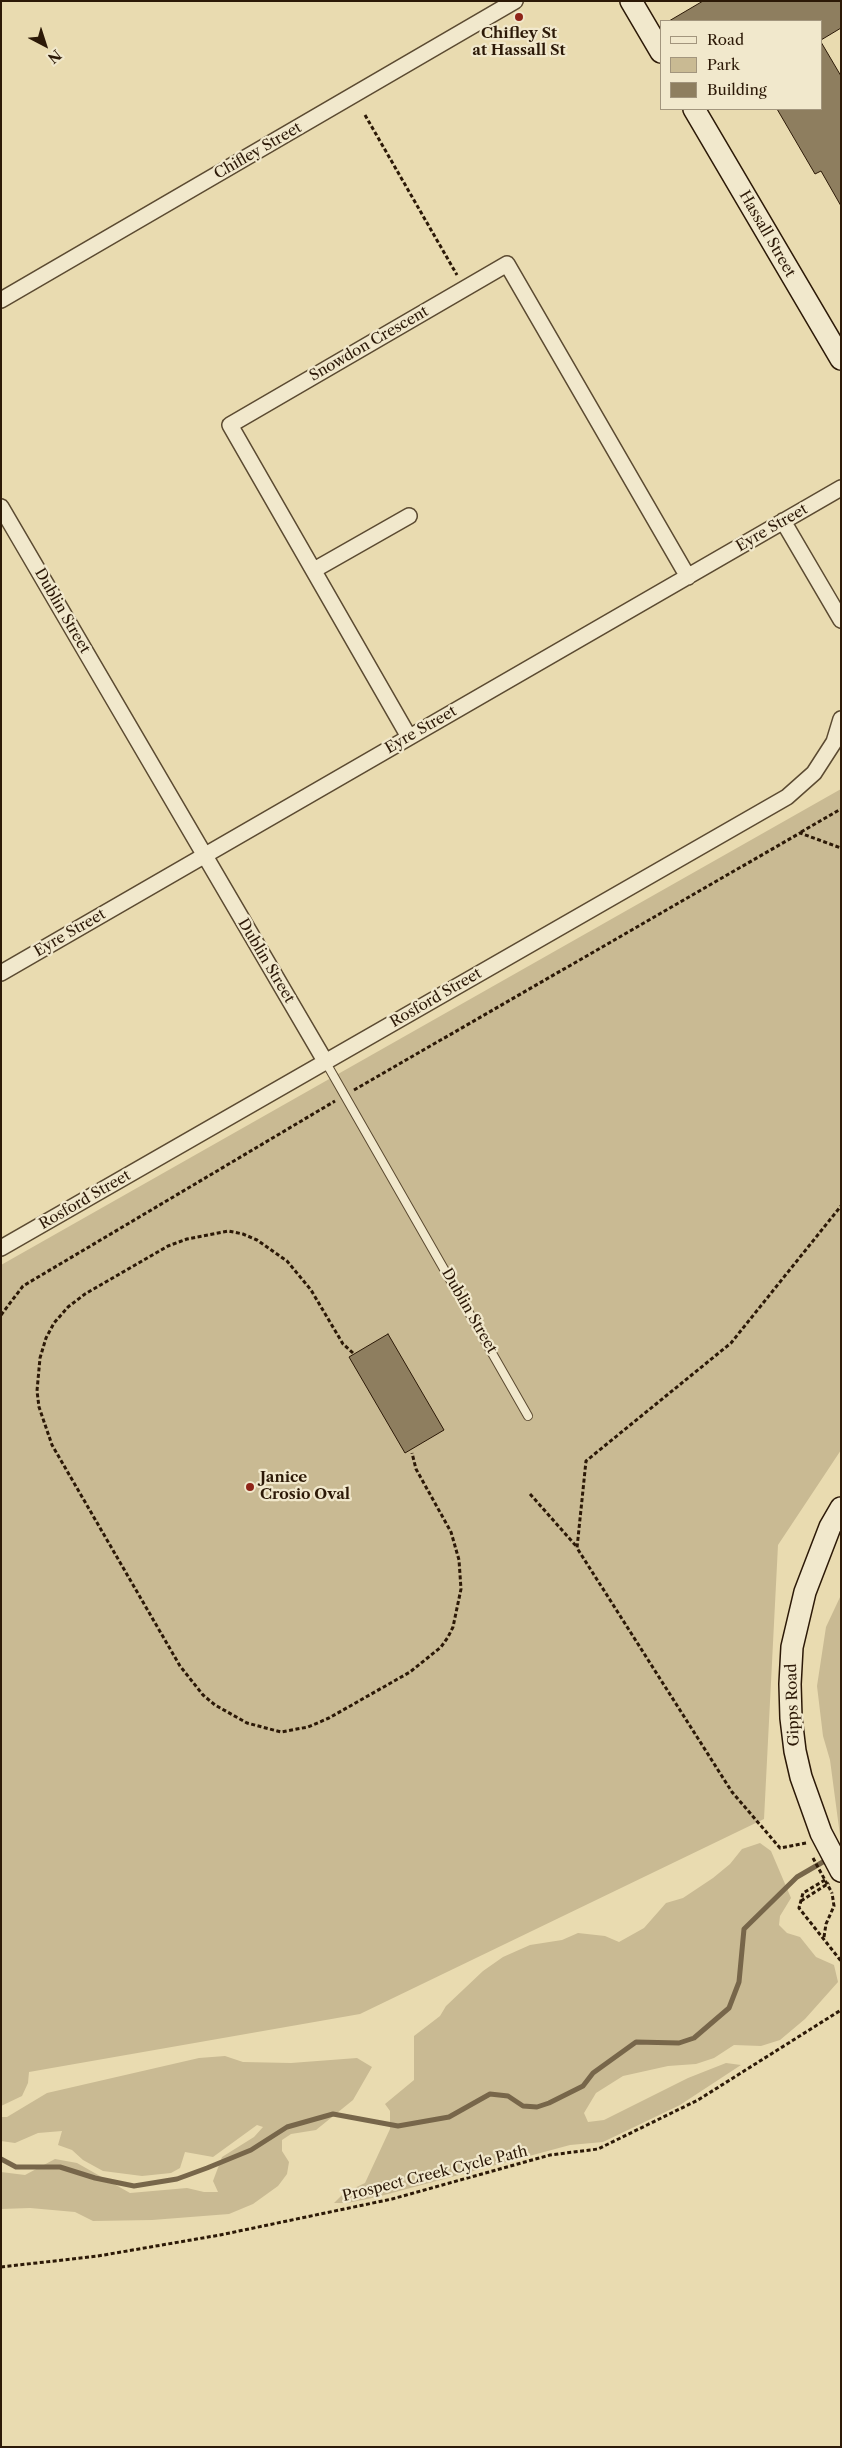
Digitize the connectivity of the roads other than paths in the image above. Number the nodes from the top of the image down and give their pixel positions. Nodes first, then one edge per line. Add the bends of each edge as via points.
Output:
1 (515, 1) edge
2 (631, 1) edge
3 (660, 50) edge
4 (695, 110) edge
5 (1, 300) edge
6 (841, 359) edge
7 (841, 488) edge
8 (1, 507) edge
9 (409, 516) dead end
10 (783, 521) junction
11 (314, 570) junction
12 (688, 577) junction
13 (841, 620) edge
14 (841, 719) edge
15 (409, 737) junction
16 (203, 855) junction
17 (1, 973) edge
18 (325, 1061) junction
19 (1, 1248) edge
20 (528, 1416) dead end
21 (841, 1508) edge
22 (834, 1877) edge

1 - 5 street, Chifley Street
2 - 3 main road
4 - 6 main road, Hassall Street
7 - 10 street, Eyre Street
8 - 16 street, Dublin Street
9 - 11 street
10 - 12 street, Eyre Street
10 - 13 street
11 - 12 street, Snowdon Crescent via 230,425 507,264
11 - 15 street, Snowdon Crescent
12 - 15 street, Eyre Street
14 - 18 street, Rosford Street via 834,742 814,773 787,797
15 - 16 street, Eyre Street
16 - 17 street, Eyre Street
16 - 18 street, Dublin Street
18 - 19 street, Rosford Street
18 - 20 lane, Dublin Street
21 - 22 main road, Gipps Road via 804,1592 792,1647 790,1684 795,1751 810,1804 814,1838

